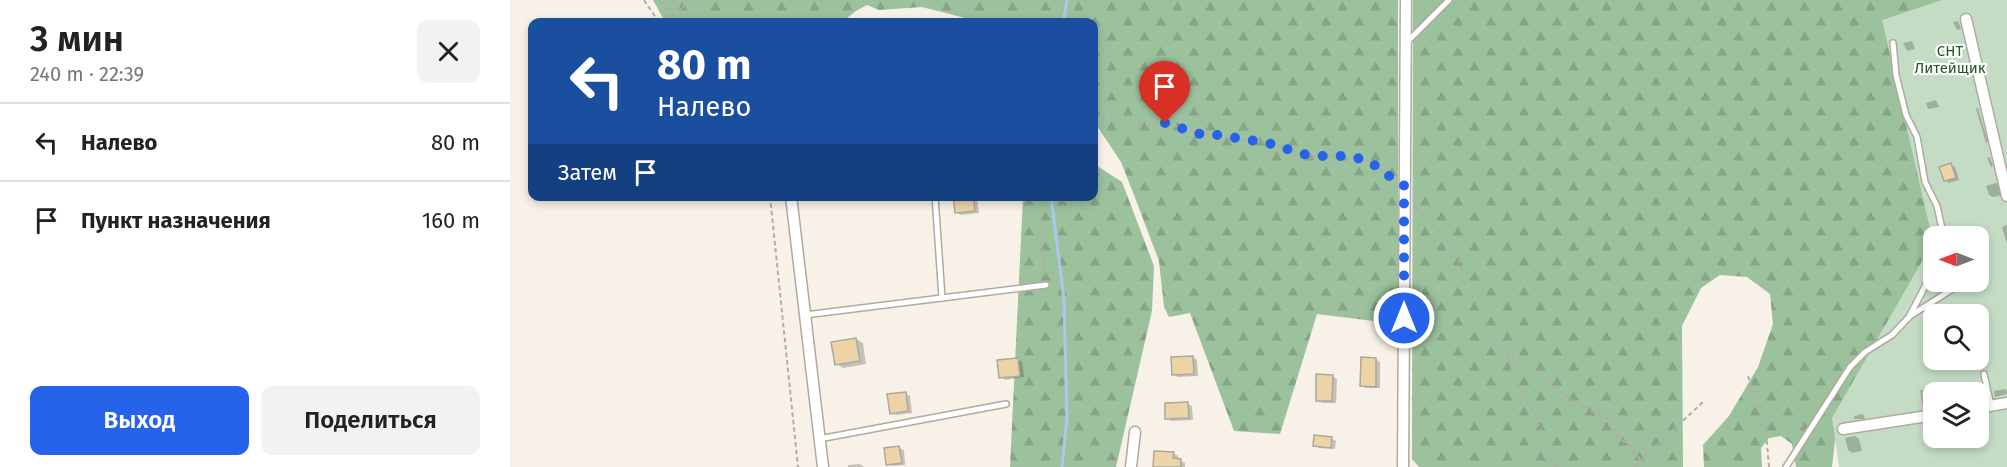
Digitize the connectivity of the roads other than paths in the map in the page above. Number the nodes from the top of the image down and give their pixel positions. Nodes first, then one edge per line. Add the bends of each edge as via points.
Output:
1 (1406, 0) edge
2 (1449, 0) edge
3 (1966, 19) dead end
4 (1406, 42) junction
5 (1893, 43) dead end
6 (2007, 196) edge
7 (791, 201) edge
8 (935, 201) edge
9 (1941, 226) edge
10 (1046, 285) road end
11 (1923, 291) edge
12 (1948, 292) edge
13 (942, 298) junction
14 (804, 315) junction
15 (1910, 316) junction
16 (1984, 374) dead end
17 (2007, 403) edge
18 (1006, 404) dead end
19 (1991, 406) joint
20 (1923, 417) edge
21 (1843, 429) dead end
22 (1135, 432) dead end
23 (819, 439) junction
24 (823, 467) edge
25 (1131, 467) edge
26 (1403, 467) edge
27 (1786, 467) edge

1 - 4 street
2 - 4 lane
3 - 6 street
4 - 26 street
5 - 9 lane via 1906,115 1917,137 1925,182
7 - 14 street
8 - 13 lane
10 - 13 lane
11 - 15 lane
12 - 15 lane
13 - 14 lane
14 - 23 street
15 - 27 lane via 1850,367
16 - 19 lane
17 - 19 street
18 - 23 lane
20 - 21 street
22 - 25 street
23 - 24 street

